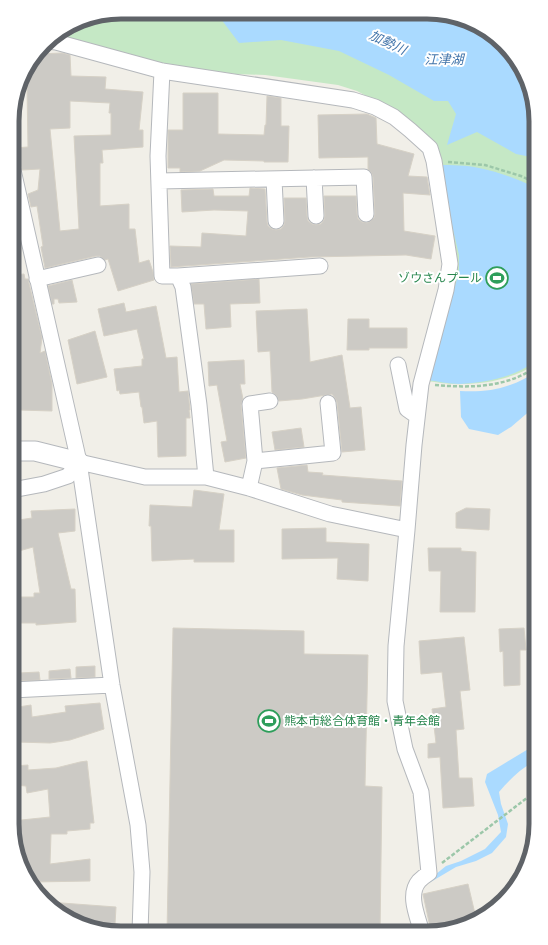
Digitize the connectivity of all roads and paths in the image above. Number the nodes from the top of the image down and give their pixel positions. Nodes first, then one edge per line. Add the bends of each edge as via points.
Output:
1 (56, 42) edge
2 (162, 71) junction
3 (434, 161) junction
4 (314, 178) junction
5 (274, 179) junction
6 (529, 180) edge
7 (159, 182) junction
8 (19, 209) edge
9 (366, 214) dead end
10 (316, 216) dead end
11 (276, 221) dead end
12 (98, 265) dead end
13 (320, 266) dead end
14 (178, 276) junction
15 (37, 278) junction
16 (398, 365) dead end
17 (529, 372) edge
18 (421, 384) junction
19 (270, 401) dead end
20 (328, 403) dead end
21 (417, 416) junction
22 (19, 451) edge
23 (255, 461) junction
24 (79, 462) junction
25 (206, 477) junction
26 (249, 488) junction
27 (19, 489) edge
28 (407, 530) junction
29 (112, 685) junction
30 (19, 690) edge
31 (529, 796) edge
32 (429, 872) junction
33 (140, 926) edge
34 (420, 926) edge

1 - 2 street
2 - 3 street via 353,100 375,107 394,117 430,148
2 - 7 street
3 - 6 path via 485,165
3 - 18 street via 450,264 446,290
4 - 5 street
4 - 9 street via 364,177
4 - 10 street
5 - 7 street
5 - 11 street
7 - 14 street via 162,276
8 - 15 street
12 - 15 street
13 - 14 street
14 - 25 street via 183,287
15 - 24 street
16 - 21 street via 407,409
17 - 18 path via 513,380 491,385 468,387
18 - 21 street
19 - 23 street via 250,404
20 - 23 street via 333,453
21 - 28 street
22 - 24 street via 35,451
23 - 26 street
24 - 25 street via 145,477
24 - 27 street via 68,476
24 - 29 street
25 - 26 street
26 - 28 street via 330,514
28 - 32 street via 396,646 395,701 405,748 421,792
29 - 30 street
29 - 33 street via 138,825 142,872
31 - 32 path
32 - 34 street via 414,891 414,903

